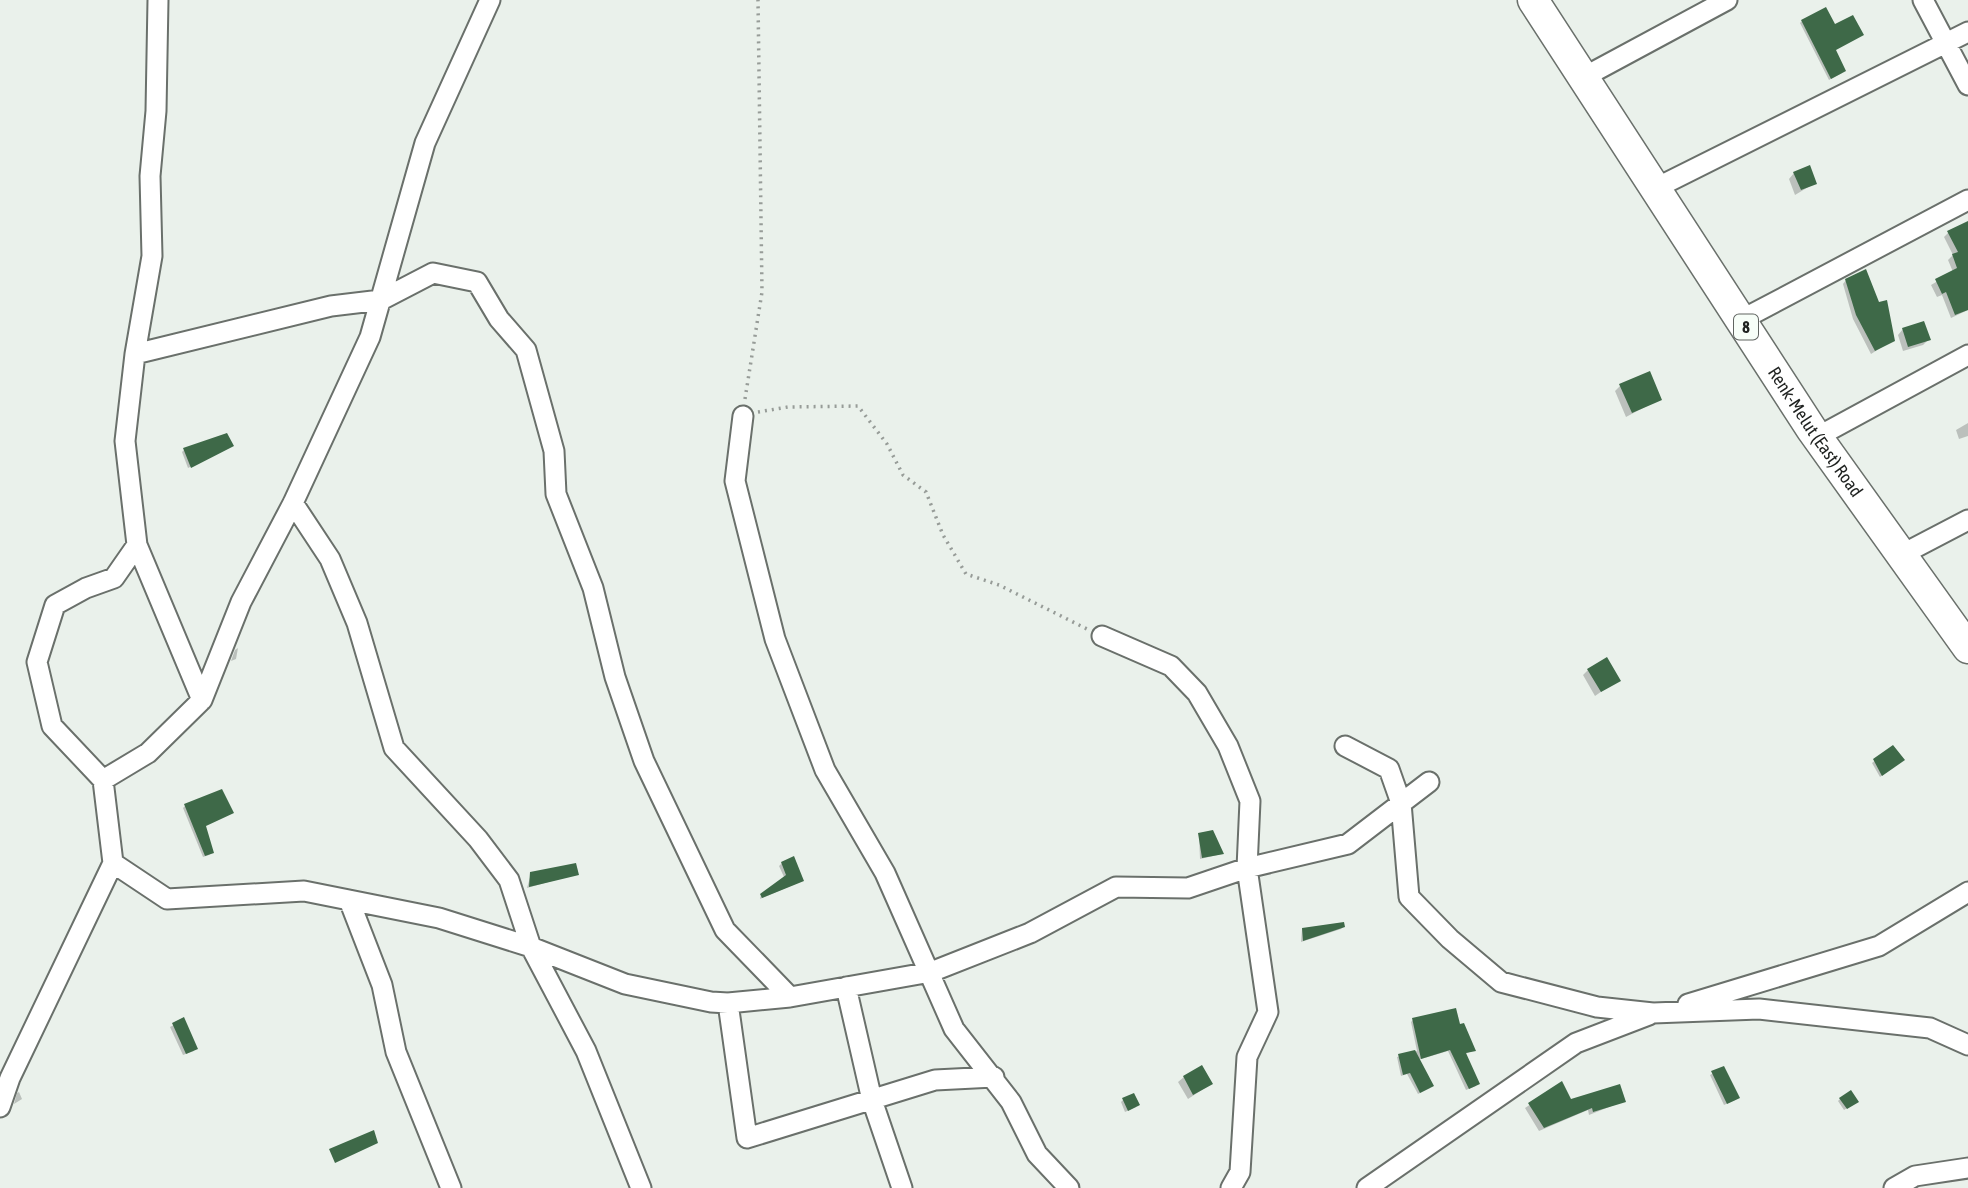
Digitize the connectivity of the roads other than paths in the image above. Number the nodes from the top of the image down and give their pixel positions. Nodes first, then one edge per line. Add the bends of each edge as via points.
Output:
1 (158, 0) edge
2 (490, 0) edge
3 (1533, 0) edge
4 (1727, 0) edge
5 (1923, 0) edge
6 (1968, 32) edge
7 (1946, 44) junction
8 (1584, 77) junction
9 (1968, 85) edge
10 (1656, 188) junction
11 (1968, 200) edge
12 (381, 300) junction
13 (1741, 320) junction
14 (135, 354) junction
15 (1968, 355) edge
16 (743, 415) road end
17 (1817, 437) junction
18 (293, 503) junction
19 (1968, 520) edge
20 (137, 545) junction
21 (1901, 555) junction
22 (1102, 636) road end
23 (1968, 648) edge
24 (202, 699) junction
25 (1345, 746) dead end
26 (103, 780) junction
27 (1429, 782) dead end
28 (1401, 803) junction
29 (113, 863) junction
30 (1247, 868) junction
31 (1968, 892) edge
32 (349, 900) junction
33 (531, 947) junction
34 (931, 972) junction
35 (846, 988) junction
36 (790, 997) junction
37 (728, 1003) junction
38 (1653, 1013) junction
39 (1968, 1045) edge
40 (994, 1077) junction
41 (872, 1100) junction
42 (0, 1107) edge
43 (1968, 1167) edge
44 (451, 1188) edge
45 (641, 1188) edge
46 (902, 1188) edge
47 (1069, 1188) edge
48 (1231, 1188) edge
49 (1367, 1188) edge
50 (1894, 1188) edge

1 - 14 street via 156,111 149,176 152,256
2 - 12 street via 425,143
3 - 8 main road, Renk-Melut (East) Road / 8
4 - 8 street
5 - 7 street
6 - 7 street
7 - 9 street
7 - 10 street
8 - 10 main road, Renk-Melut (East) Road / 8
10 - 13 main road, Renk-Melut (East) Road / 8
11 - 13 street
12 - 14 street via 331,306
12 - 18 street via 370,337
12 - 36 street via 433,273 477,282 499,319 526,350 554,451 556,494 593,588 615,677 644,761 725,930
13 - 17 main road, Renk-Melut (East) Road / 8
14 - 20 street via 125,441
15 - 17 street
16 - 34 street via 735,481 775,639 825,770 885,873
17 - 21 main road, Renk-Melut (East) Road / 8
18 - 24 street via 241,602
18 - 33 street via 330,559 357,623 394,748 478,839 509,880
19 - 21 street
20 - 24 street
20 - 26 street via 114,578 55,605 37,662 52,726
21 - 23 main road, Renk-Melut (East) Road / 8
22 - 30 street via 1171,666 1197,694 1228,746 1250,801
24 - 26 street via 149,753
25 - 28 street via 1389,769
26 - 29 street
27 - 28 street
28 - 30 street via 1348,844
28 - 38 street via 1409,897 1470,957 1501,982 1597,1007
29 - 32 street via 167,899 304,891
29 - 42 street
30 - 34 street via 1188,888 1116,887 1030,933
30 - 48 street via 1268,1012 1247,1057 1240,1171
31 - 38 street via 1879,946
32 - 33 street via 439,918
32 - 44 street via 382,985 396,1052
33 - 37 street via 625,984
33 - 45 street via 586,1051
34 - 35 street
34 - 40 street via 954,1029
35 - 36 street
35 - 41 street
36 - 37 street
37 - 41 street via 747,1138
38 - 39 street via 1759,1009 1930,1028
38 - 49 street via 1577,1044
40 - 41 street via 934,1080
40 - 47 street via 1037,1154
41 - 46 street
43 - 50 street via 1915,1176

